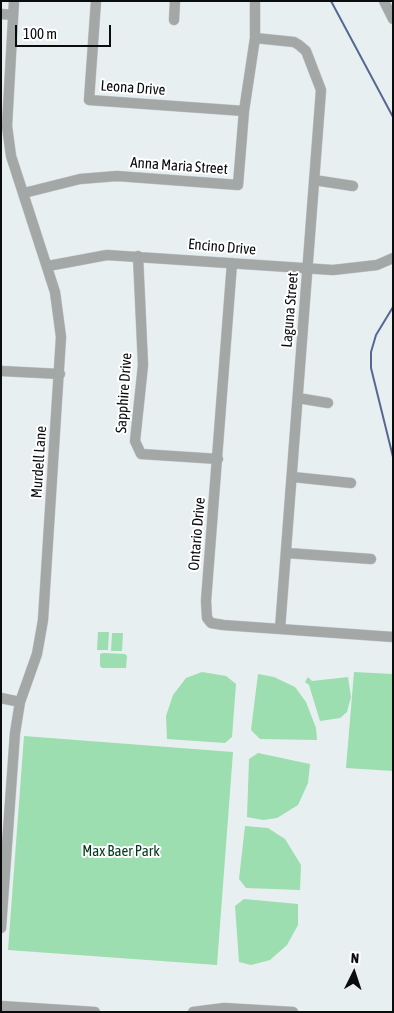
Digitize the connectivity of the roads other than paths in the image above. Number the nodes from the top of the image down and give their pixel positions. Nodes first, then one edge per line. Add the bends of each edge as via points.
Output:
1 (14, 1) edge
2 (96, 1) edge
3 (174, 1) edge
4 (255, 1) edge
5 (384, 1) edge
6 (1, 14) edge
7 (13, 15) junction
8 (393, 19) edge
9 (174, 20) dead end
10 (255, 38) junction
11 (244, 112) junction
12 (4, 126) edge
13 (314, 180) junction
14 (353, 186) dead end
15 (24, 193) junction
16 (138, 256) junction
17 (393, 258) edge
18 (232, 263) junction
19 (48, 266) junction
20 (309, 269) junction
21 (1, 372) edge
22 (60, 374) junction
23 (298, 398) junction
24 (328, 403) dead end
25 (218, 459) junction
26 (293, 477) junction
27 (351, 483) dead end
28 (287, 553) junction
29 (371, 559) dead end
30 (280, 629) junction
31 (393, 637) edge
32 (1, 698) edge
33 (20, 702) junction
34 (7, 779) edge
35 (1, 928) edge
36 (1, 1006) edge
37 (251, 1010) edge
38 (70, 1011) edge
39 (95, 1012) edge
40 (193, 1012) edge
41 (293, 1012) edge

1 - 7 street, Murdell Lane
2 - 11 street, Leona Drive via 89,100
3 - 9 street
4 - 10 street, Anna Maria Street
5 - 8 street
6 - 7 street
7 - 12 street, Murdell Lane
10 - 11 street, Anna Maria Street
10 - 13 street, Laguna Street via 294,42 306,51 316,71 321,90
11 - 15 street, Anna Maria Street via 238,185 117,176 80,179
12 - 15 street, Murdell Lane
13 - 14 street
13 - 20 street, Laguna Street
15 - 19 street, Murdell Lane
16 - 18 street, Encino Drive
16 - 19 street, Encino Drive via 89,257
16 - 25 street, Sapphire Drive via 142,365 135,441 141,454
17 - 20 street, Encino Drive via 353,269
18 - 20 street, Encino Drive
18 - 25 street, Ontario Drive
19 - 22 street, Murdell Lane via 59,316
20 - 23 street, Laguna Street
21 - 22 street
22 - 33 street, Murdell Lane via 43,626
23 - 24 street
23 - 26 street, Laguna Street
25 - 30 street, Ontario Drive via 207,618 223,626
26 - 27 street
26 - 28 street, Laguna Street
28 - 29 street
28 - 30 street, Laguna Street
30 - 31 street, Ontario Drive
32 - 33 street
33 - 34 street, Murdell Lane
34 - 35 street, Murdell Lane
36 - 38 street
37 - 40 street via 224,1008
37 - 41 street
38 - 39 street

